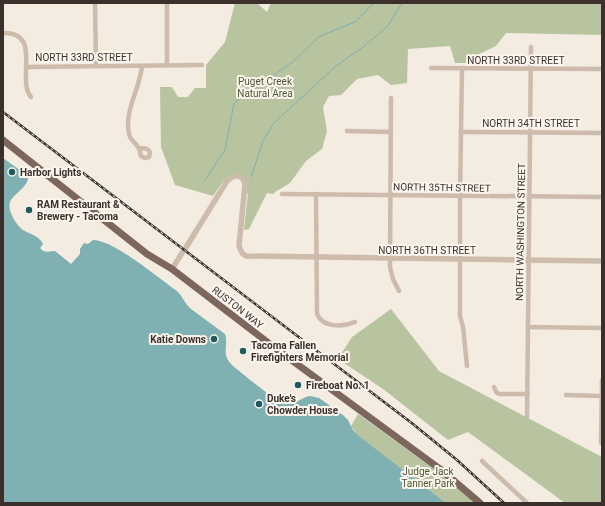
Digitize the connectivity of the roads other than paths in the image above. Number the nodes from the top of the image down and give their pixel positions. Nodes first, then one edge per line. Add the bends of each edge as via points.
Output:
1 (96, 3) edge
2 (167, 3) edge
3 (3, 33) edge
4 (531, 47) dead end
5 (167, 65) junction
6 (202, 65) dead end
7 (96, 66) junction
8 (142, 66) junction
9 (26, 67) junction
10 (431, 68) dead end
11 (462, 68) junction
12 (531, 69) junction
13 (602, 69) edge
14 (31, 97) dead end
15 (391, 98) dead end
16 (348, 131) dead end
17 (391, 132) junction
18 (461, 132) junction
19 (530, 132) junction
20 (602, 133) edge
21 (3, 140) edge
22 (140, 148) dead end
23 (282, 194) dead end
24 (316, 194) junction
25 (390, 195) junction
26 (460, 196) junction
27 (529, 196) junction
28 (602, 197) edge
29 (315, 258) junction
30 (390, 259) junction
31 (460, 259) junction
32 (529, 259) junction
33 (602, 261) edge
34 (172, 269) junction
35 (399, 291) dead end
36 (355, 322) dead end
37 (528, 327) junction
38 (602, 328) edge
39 (467, 366) dead end
40 (602, 380) edge
41 (494, 387) dead end
42 (528, 394) junction
43 (566, 395) dead end
44 (602, 396) edge
45 (527, 417) dead end
46 (601, 443) edge
47 (482, 461) dead end
48 (480, 503) edge
49 (527, 503) edge

1 - 7 street
2 - 5 street
3 - 9 street via 18,35 24,45
4 - 12 street, NORTH WASHINGTON STREET
5 - 6 street, NORTH 33RD STREET
5 - 8 street, NORTH 33RD STREET
7 - 8 street, NORTH 33RD STREET
7 - 9 street, NORTH 33RD STREET
8 - 22 street, NORTH 33RD STREET via 129,123 130,137
9 - 14 street via 28,93
10 - 11 street, NORTH 33RD STREET
11 - 12 street, NORTH 33RD STREET
11 - 18 street
12 - 13 street, NORTH 33RD STREET
12 - 19 street, NORTH WASHINGTON STREET
15 - 17 street
16 - 17 street
17 - 25 street
18 - 19 street, NORTH 34TH STREET
18 - 26 street
19 - 20 street, NORTH 34TH STREET
19 - 27 street, NORTH WASHINGTON STREET
21 - 34 main road, RUSTON WAY via 147,254
23 - 24 street, NORTH 35TH STREET
24 - 25 street, NORTH 35TH STREET
24 - 29 street
25 - 26 street, NORTH 35TH STREET
25 - 30 street
26 - 27 street, NORTH 35TH STREET
26 - 31 street
27 - 28 street, NORTH 35TH STREET
27 - 32 street, NORTH WASHINGTON STREET
29 - 30 street, NORTH 36TH STREET
29 - 34 street, NORTH 36TH STREET via 243,255 239,246 245,188 242,178 233,176 227,181
29 - 36 street via 318,316 324,322 334,325 344,326
30 - 31 street, NORTH 36TH STREET
30 - 35 street via 392,275
31 - 32 street, NORTH 36TH STREET
31 - 39 street via 460,317
32 - 33 street, NORTH 36TH STREET
32 - 37 street, NORTH WASHINGTON STREET
34 - 48 main road, RUSTON WAY via 440,469
37 - 38 street
37 - 42 street, NORTH WASHINGTON STREET
40 - 44 street
41 - 42 street via 499,394
42 - 45 street, NORTH WASHINGTON STREET
43 - 44 street
44 - 46 street
47 - 49 street

